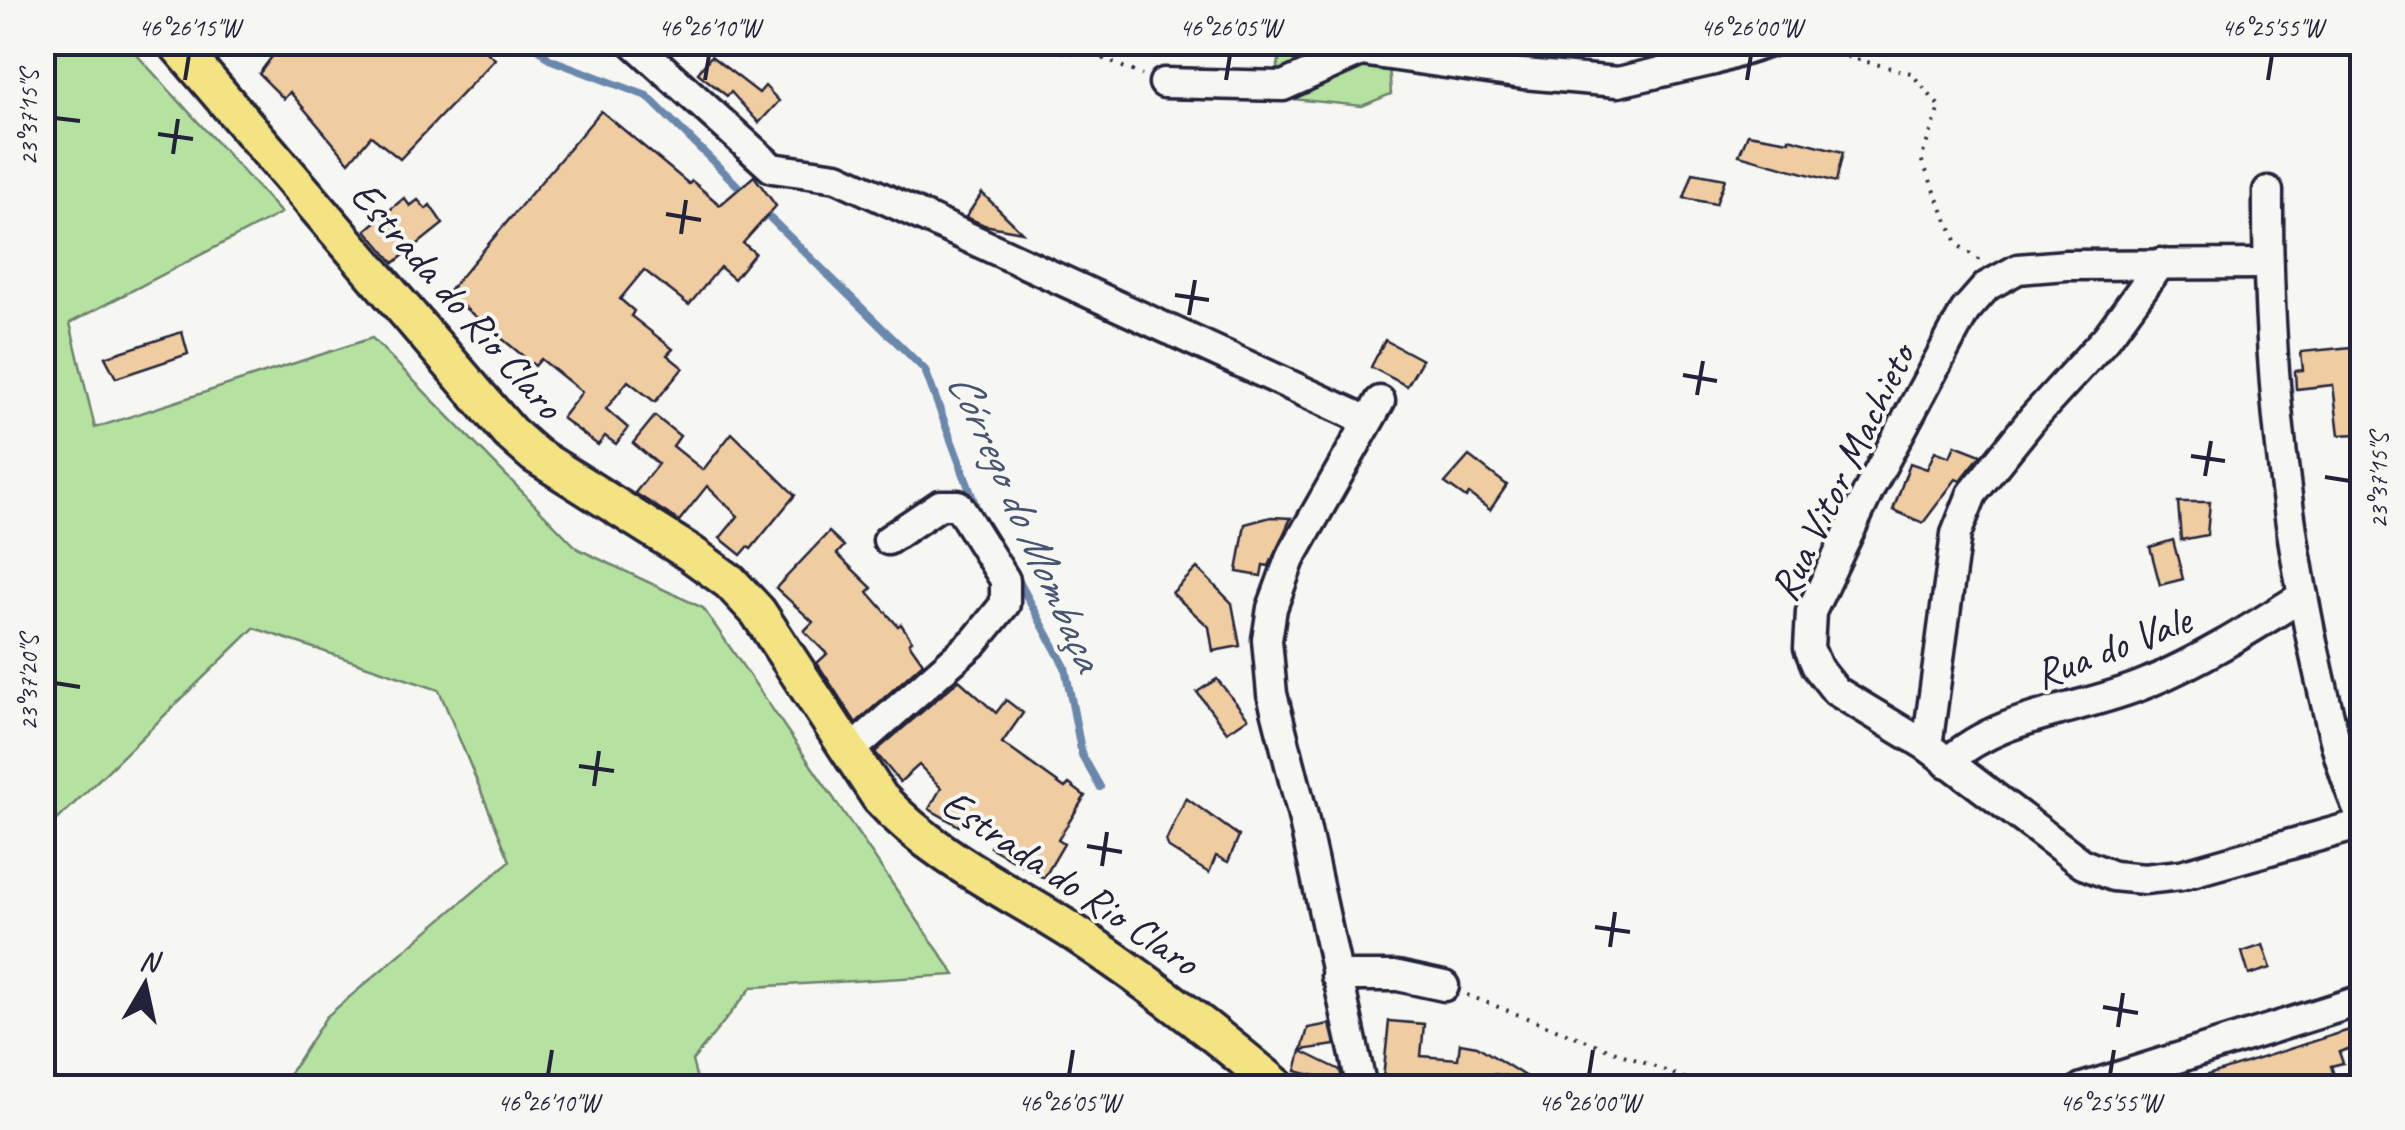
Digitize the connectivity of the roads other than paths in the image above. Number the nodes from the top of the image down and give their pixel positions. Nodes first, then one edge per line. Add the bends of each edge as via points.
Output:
1 (634, 42) edge
2 (1769, 42) edge
3 (188, 47) edge
4 (1164, 83) road end
5 (2268, 191) dead end
6 (2161, 264) junction
7 (2268, 264) junction
8 (888, 540) dead end
9 (2303, 596) junction
10 (849, 752) junction
11 (1937, 755) junction
12 (2362, 821) edge
13 (1336, 976) junction
14 (1444, 986) road end
15 (2362, 1000) edge
16 (1279, 1088) edge
17 (1362, 1088) edge
18 (2082, 1088) edge

1 - 13 street via 772,168 837,176 1374,411 1290,559 1266,640 1272,694
2 - 4 street via 1618,82 1361,51 1283,86
3 - 10 main road, Estrada do Rio Claro via 510,433 564,476 730,582 758,612
5 - 7 street
6 - 7 street
6 - 11 street via 1972,494 1956,534
6 - 11 street, Rua Vitor Machieto via 2018,269 1987,286 1965,311 1871,486 1812,612 1809,648 1836,691
7 - 9 street via 2283,480
8 - 10 street via 940,506 958,505 1005,580 1005,604 976,641
9 - 11 street, Rua do Vale via 2143,685
9 - 12 street via 2334,736
10 - 16 main road, Estrada do Rio Claro via 880,798 919,836 1152,987
11 - 12 street, Rua Vitor Machieto via 2083,864 2114,876 2181,875
13 - 14 street via 1398,976
13 - 17 street
15 - 18 street

